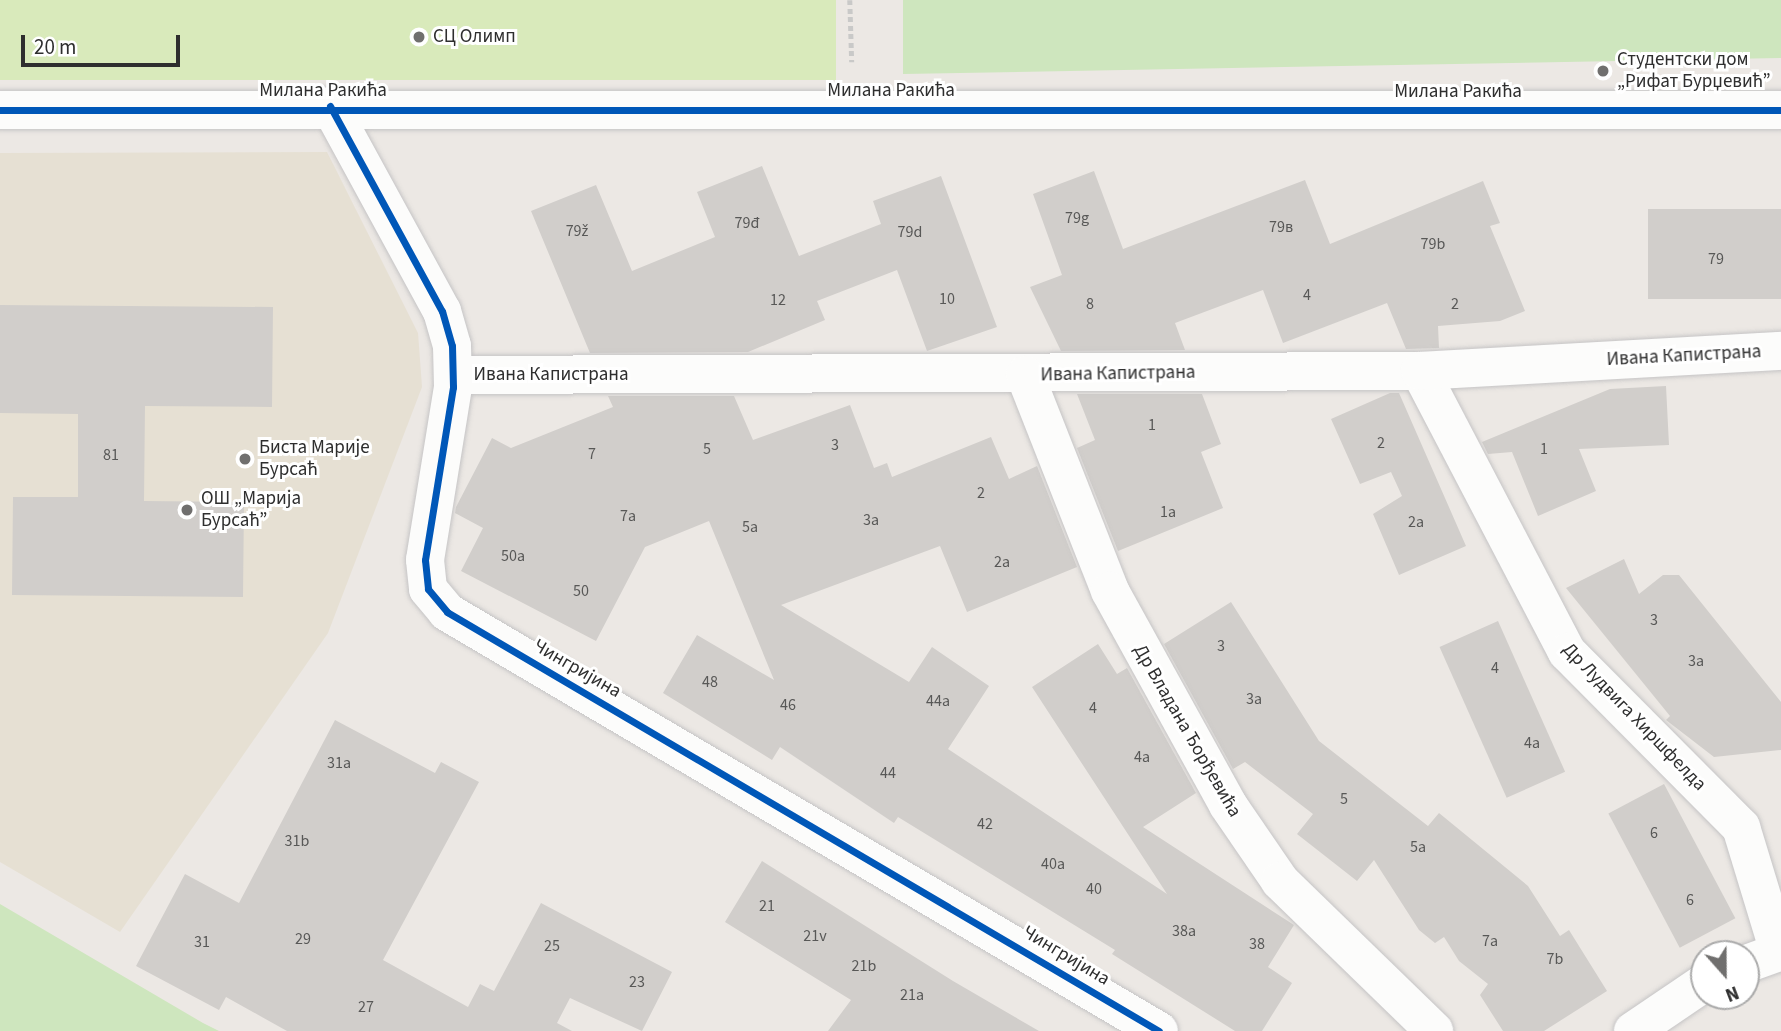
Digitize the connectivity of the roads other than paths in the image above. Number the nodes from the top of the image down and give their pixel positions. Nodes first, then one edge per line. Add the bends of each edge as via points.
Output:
1 (330, 106) junction
2 (0, 110) edge
3 (1781, 110) edge
4 (1781, 351) edge
5 (1420, 371) junction
6 (454, 374) junction
7 (1025, 374) junction
8 (1769, 956) edge
9 (1690, 992) edge
10 (1159, 1031) edge
11 (1434, 1031) edge
12 (1633, 1031) edge

1 - 2 street, Милана Ракића
1 - 3 street, Милана Ракића
1 - 6 street, Чингријина via 442,311
4 - 5 street, Ивана Капистрана
5 - 7 street, Ивана Капистрана
5 - 8 street, Др Лудвига Хиршфелда via 1567,652 1741,827
6 - 7 street, Ивана Капистрана
6 - 10 street, Чингријина via 425,560 428,589 447,612
7 - 11 street, Др Владана Ђорђевића via 1110,591 1228,806 1280,881
9 - 12 street

